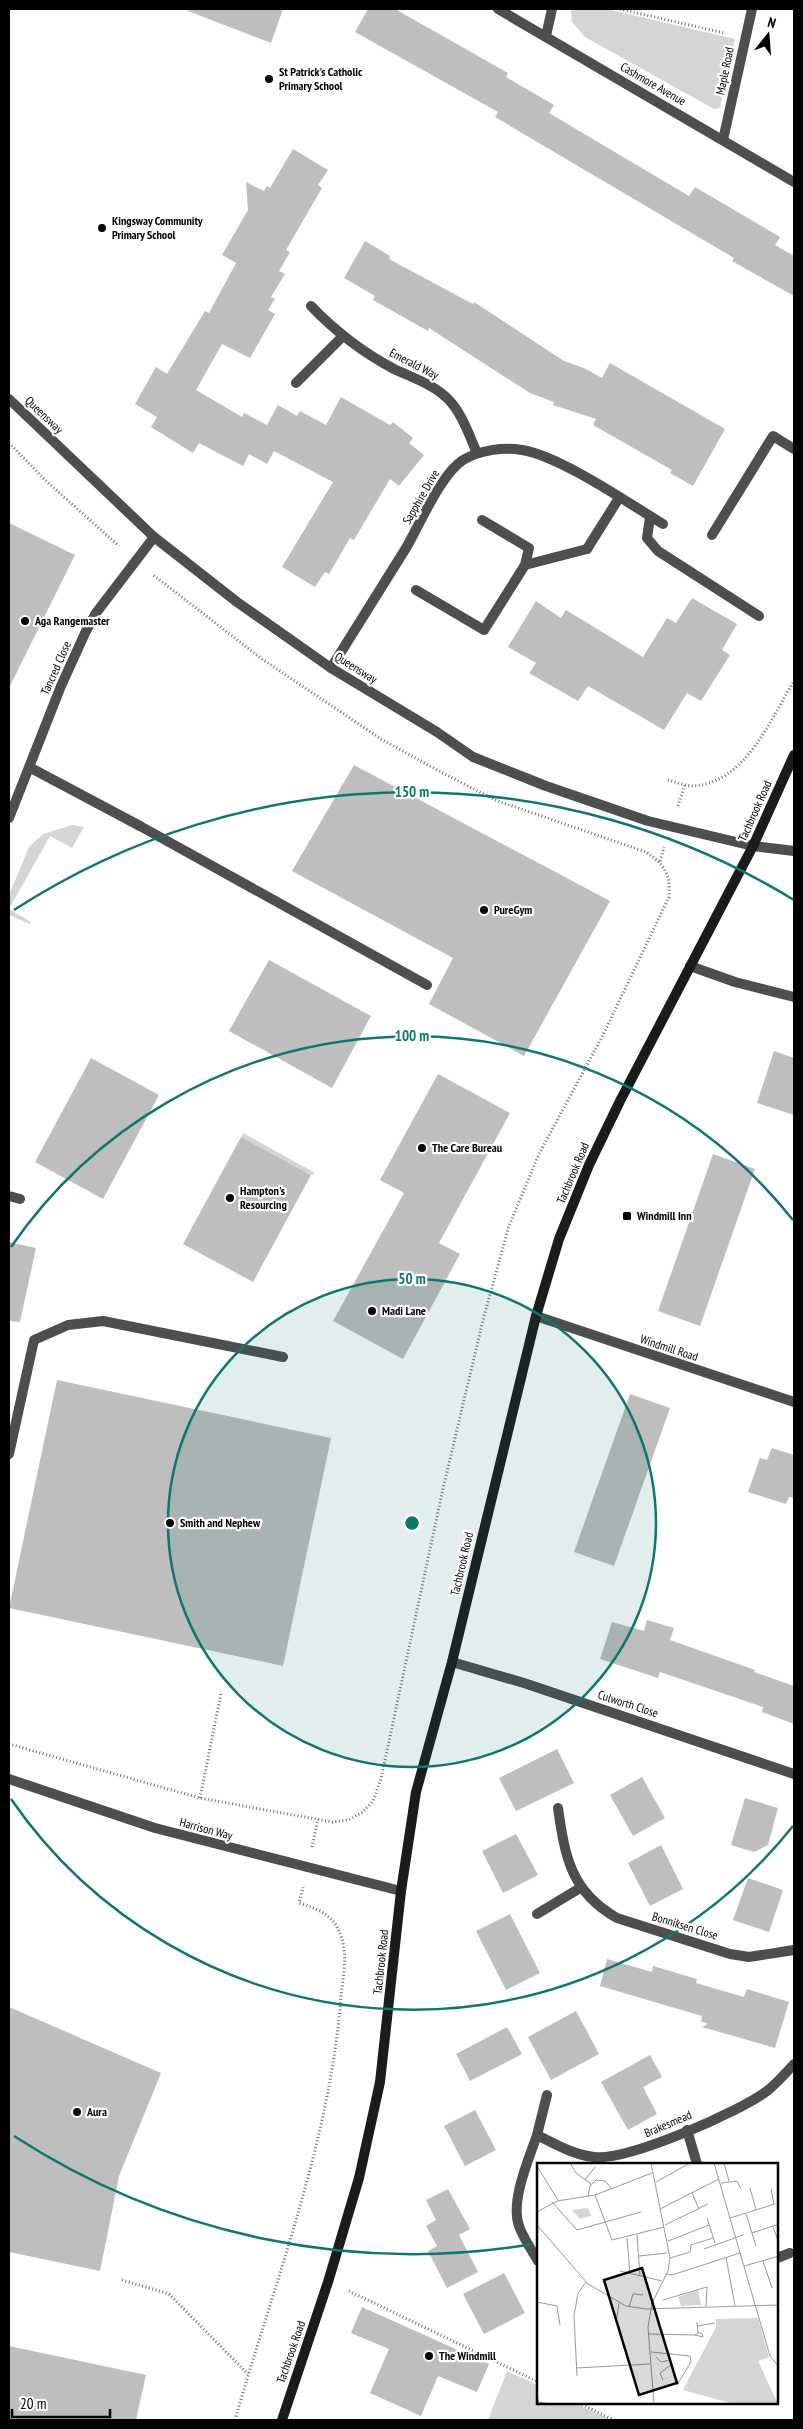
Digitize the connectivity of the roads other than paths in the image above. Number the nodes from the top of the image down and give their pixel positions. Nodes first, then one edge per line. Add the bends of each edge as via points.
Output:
1 (498, 9) edge
2 (552, 9) edge
3 (752, 9) edge
4 (546, 36) junction
5 (723, 140) junction
6 (794, 182) edge
7 (311, 306) dead end
8 (342, 337) junction
9 (296, 383) dead end
10 (9, 399) edge
11 (794, 449) edge
12 (477, 453) junction
13 (619, 498) junction
14 (650, 517) junction
15 (482, 520) dead end
16 (663, 524) dead end
17 (712, 535) dead end
18 (154, 537) junction
19 (525, 565) junction
20 (416, 590) dead end
21 (759, 616) dead end
22 (332, 668) junction
23 (794, 755) edge
24 (29, 767) junction
25 (9, 818) edge
26 (753, 846) junction
27 (794, 851) edge
28 (690, 966) junction
29 (427, 986) dead end
30 (794, 997) edge
31 (9, 1196) edge
32 (20, 1199) dead end
33 (536, 1316) junction
34 (283, 1357) dead end
35 (794, 1402) edge
36 (9, 1454) edge
37 (452, 1662) junction
38 (794, 1774) edge
39 (9, 1779) edge
40 (558, 1808) dead end
41 (580, 1888) junction
42 (401, 1891) junction
43 (538, 1914) dead end
44 (794, 1950) edge
45 (794, 2064) edge
46 (547, 2096) dead end
47 (687, 2130) junction
48 (537, 2135) junction
49 (697, 2163) edge
50 (790, 2253) dead end
51 (778, 2258) edge
52 (537, 2259) edge
53 (282, 2420) edge

1 - 4 street, Cashmore Avenue
2 - 4 street
3 - 5 street, Maple Road
4 - 5 street, Cashmore Avenue
5 - 6 street, Cashmore Avenue
7 - 8 street, Emerald Way
8 - 9 street
8 - 12 street, Emerald Way via 386,364 434,387 448,399 459,413
10 - 18 street, Queensway
11 - 17 street via 772,436
12 - 13 street, Sapphire Drive via 498,449 523,450 549,458
12 - 22 street, Sapphire Drive via 462,460 449,473
13 - 14 street, Sapphire Drive
13 - 19 street via 587,550
14 - 16 street, Sapphire Drive
14 - 21 street via 647,538 658,551
15 - 19 street via 529,548
18 - 22 street, Queensway via 250,612
18 - 24 street, Tancred Close via 96,613 61,686
19 - 20 street via 484,630
22 - 26 street, Queensway via 437,732 473,758 495,768 648,821
23 - 26 main road, Tachbrook Road
24 - 25 street, Tancred Close
24 - 29 street
26 - 27 street, Queensway
26 - 28 main road, Tachbrook Road
28 - 30 street
28 - 33 main road, Tachbrook Road via 589,1165 559,1239
31 - 32 street
33 - 35 street, Windmill Road
33 - 37 main road, Tachbrook Road
34 - 36 street via 103,1321 68,1325 34,1340
37 - 38 street, Culworth Close via 534,1686
37 - 42 main road, Tachbrook Road via 416,1792
39 - 42 street, Harrison Way via 154,1828
40 - 41 street, Bonniksen Close via 563,1843
41 - 43 street
41 - 44 street, Bonniksen Close via 595,1905 617,1918 730,1954 749,1957
42 - 53 main road, Tachbrook Road via 380,2082 359,2178
45 - 47 street, Brakesmead via 762,2094
46 - 48 street
47 - 48 street, Brakesmead via 644,2148 608,2157 578,2153
47 - 49 street
48 - 52 street via 520,2188 517,2215 519,2226
50 - 51 street

